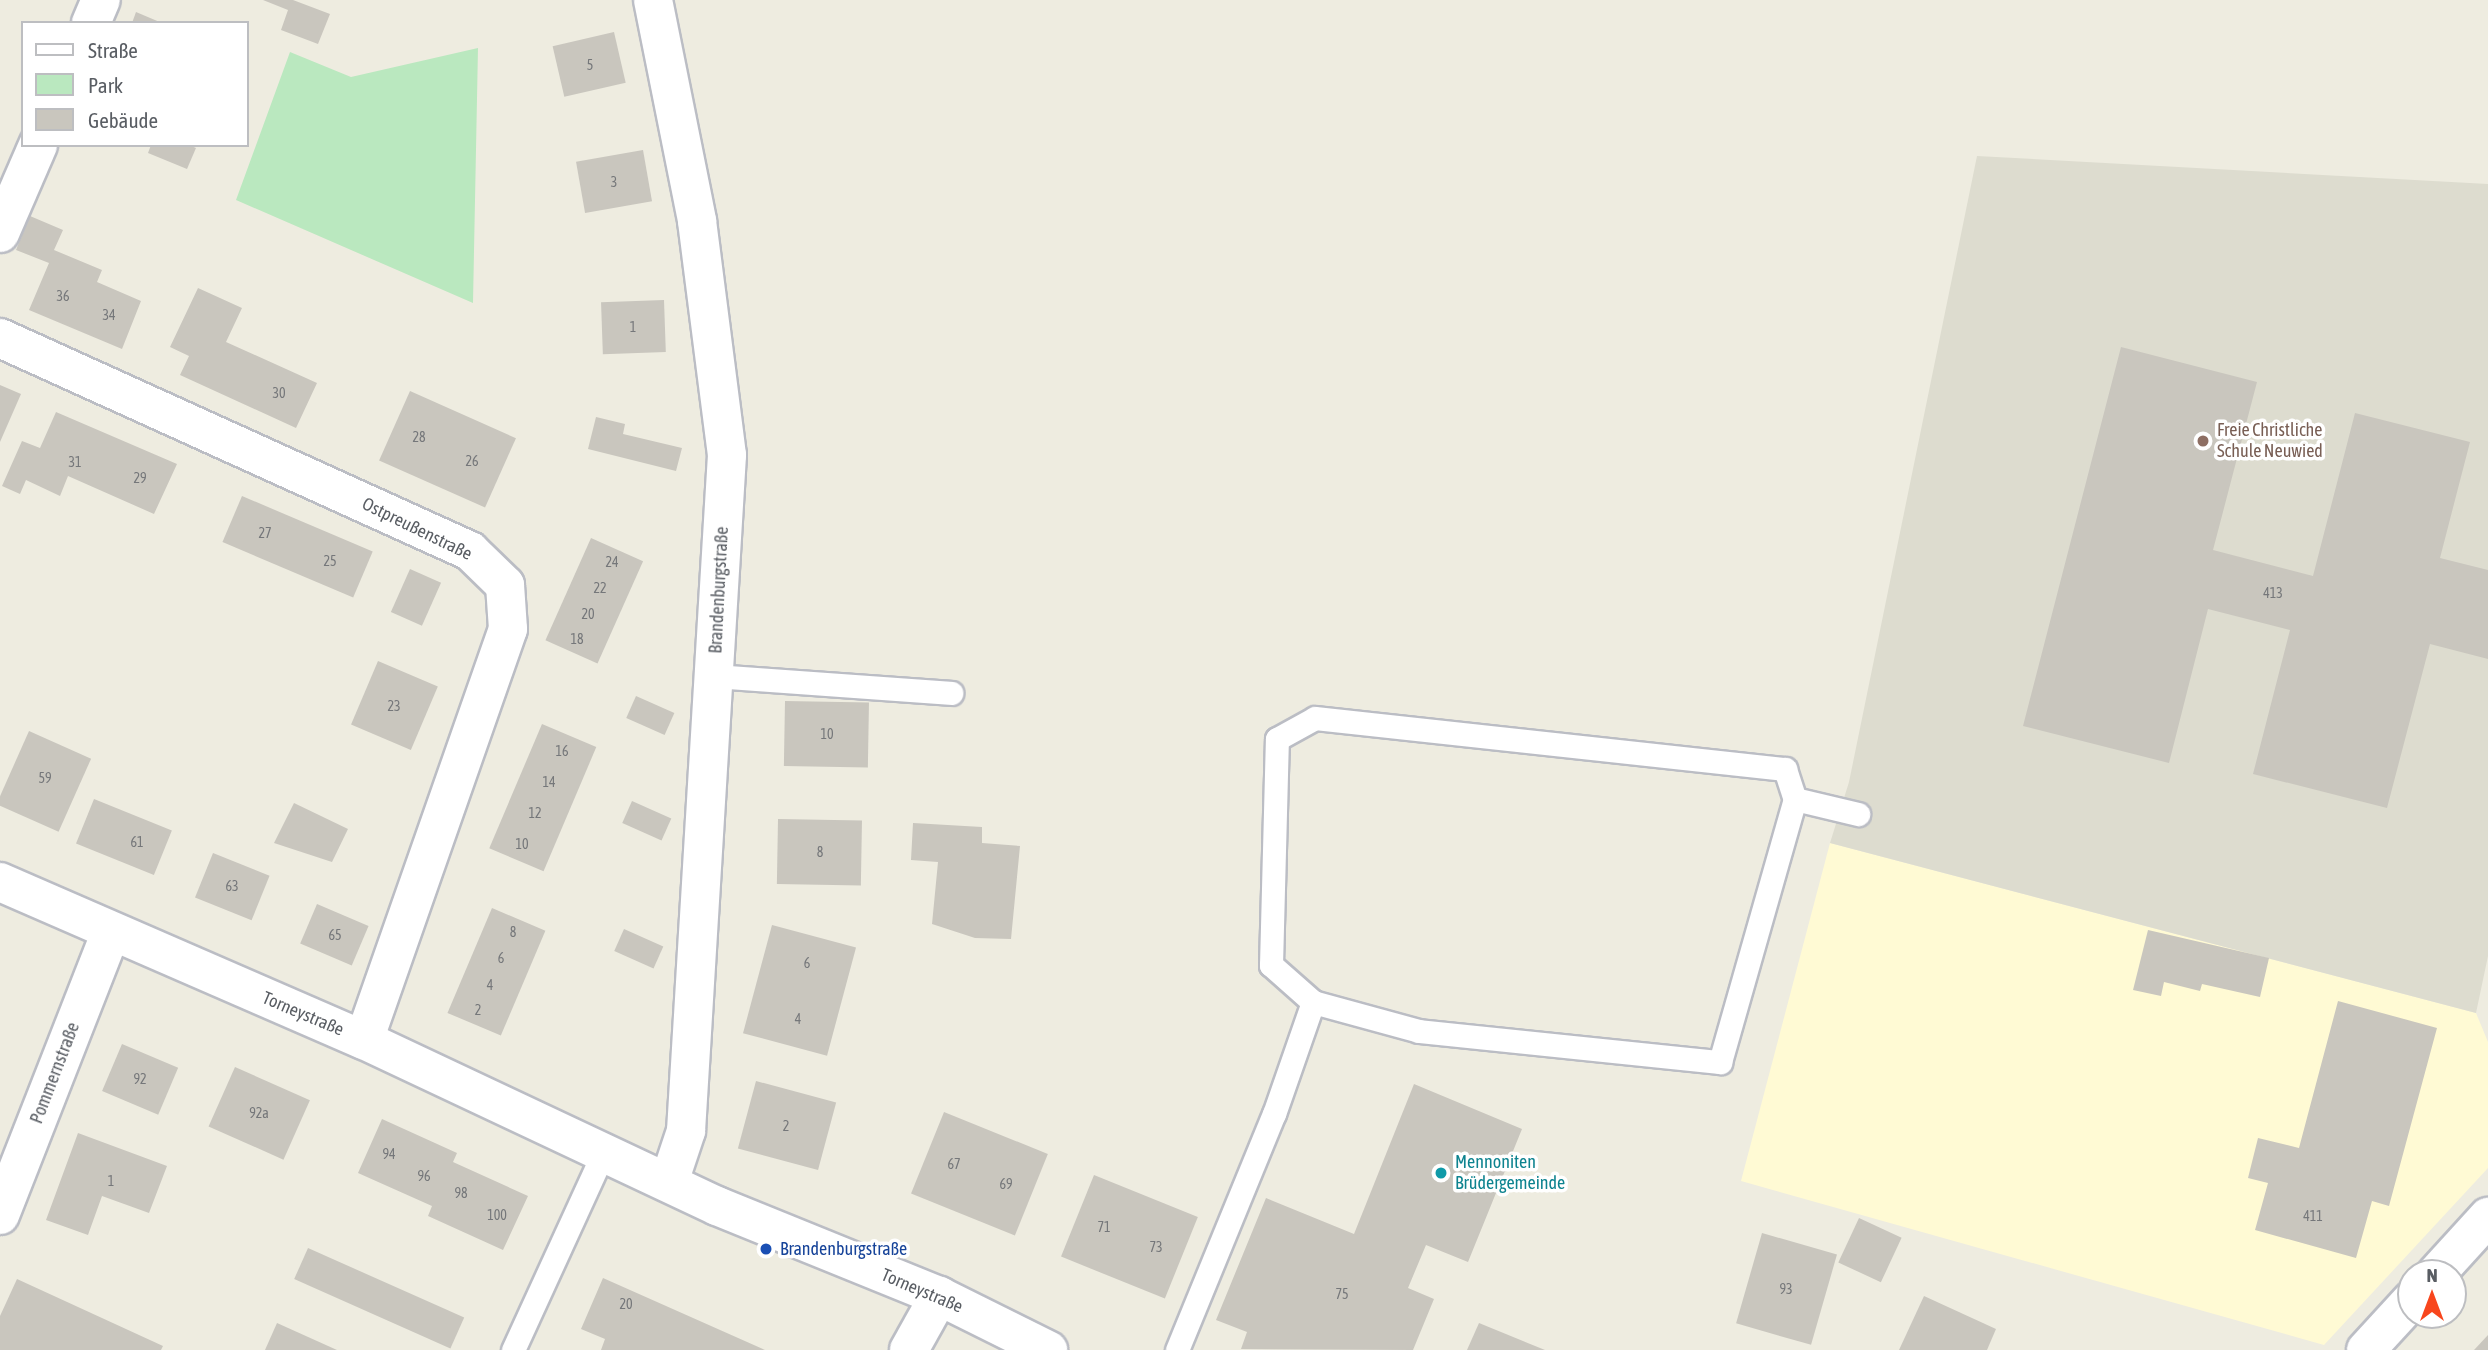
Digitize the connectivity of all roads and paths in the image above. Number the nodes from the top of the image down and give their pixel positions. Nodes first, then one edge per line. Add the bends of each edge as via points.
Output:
1 (101, 0) edge
2 (653, 0) edge
3 (92, 21) edge
4 (37, 147) edge
5 (0, 233) edge
6 (0, 338) edge
7 (715, 676) junction
8 (951, 693) dead end
9 (1795, 799) junction
10 (1858, 814) dead end
11 (0, 882) edge
12 (111, 932) junction
13 (1312, 1002) junction
14 (364, 1040) junction
15 (603, 1153) junction
16 (668, 1182) junction
17 (0, 1214) edge
18 (2488, 1217) edge
19 (2450, 1259) edge
20 (939, 1296) junction
21 (2397, 1316) edge
22 (513, 1350) edge
23 (909, 1350) edge
24 (1048, 1350) edge
25 (1177, 1350) edge
26 (2366, 1350) edge

1 - 3 street
2 - 7 street, Brandenburgstraße via 697,220 727,454
4 - 5 street
6 - 14 street, Ostpreußenstraße via 470,551 505,585 508,629
7 - 8 lane
7 - 16 street, Brandenburgstraße via 686,1131
9 - 10 lane
9 - 13 lane via 1720,1062 1419,1031
9 - 13 lane via 1785,769 1315,718 1277,739 1271,955 1271,965
11 - 12 street, Torneystraße
12 - 14 street, Torneystraße
12 - 17 street, Pommernstraße
13 - 25 lane via 1274,1114
14 - 15 street, Torneystraße
15 - 16 street, Torneystraße
15 - 22 lane
16 - 20 street, Torneystraße
18 - 19 street
20 - 23 street
20 - 24 street, Torneystraße
21 - 26 street

